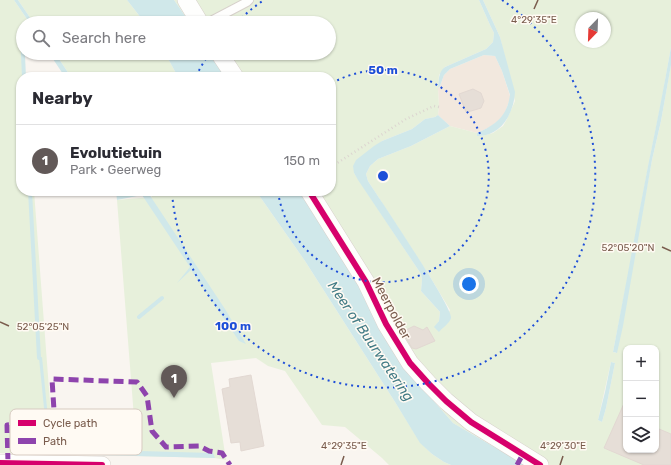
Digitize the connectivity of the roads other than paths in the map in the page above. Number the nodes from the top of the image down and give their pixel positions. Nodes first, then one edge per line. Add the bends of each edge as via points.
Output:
1 (186, 0) edge
2 (249, 0) edge
3 (196, 16) edge
4 (220, 16) edge
5 (224, 60) edge
6 (232, 72) edge
7 (312, 196) edge
8 (0, 463) edge
9 (102, 465) edge
10 (540, 465) edge

1 - 3 street
2 - 4 lane
5 - 6 street
7 - 10 street, Meerpolder via 366,282 386,324 410,363 471,422
8 - 9 street

